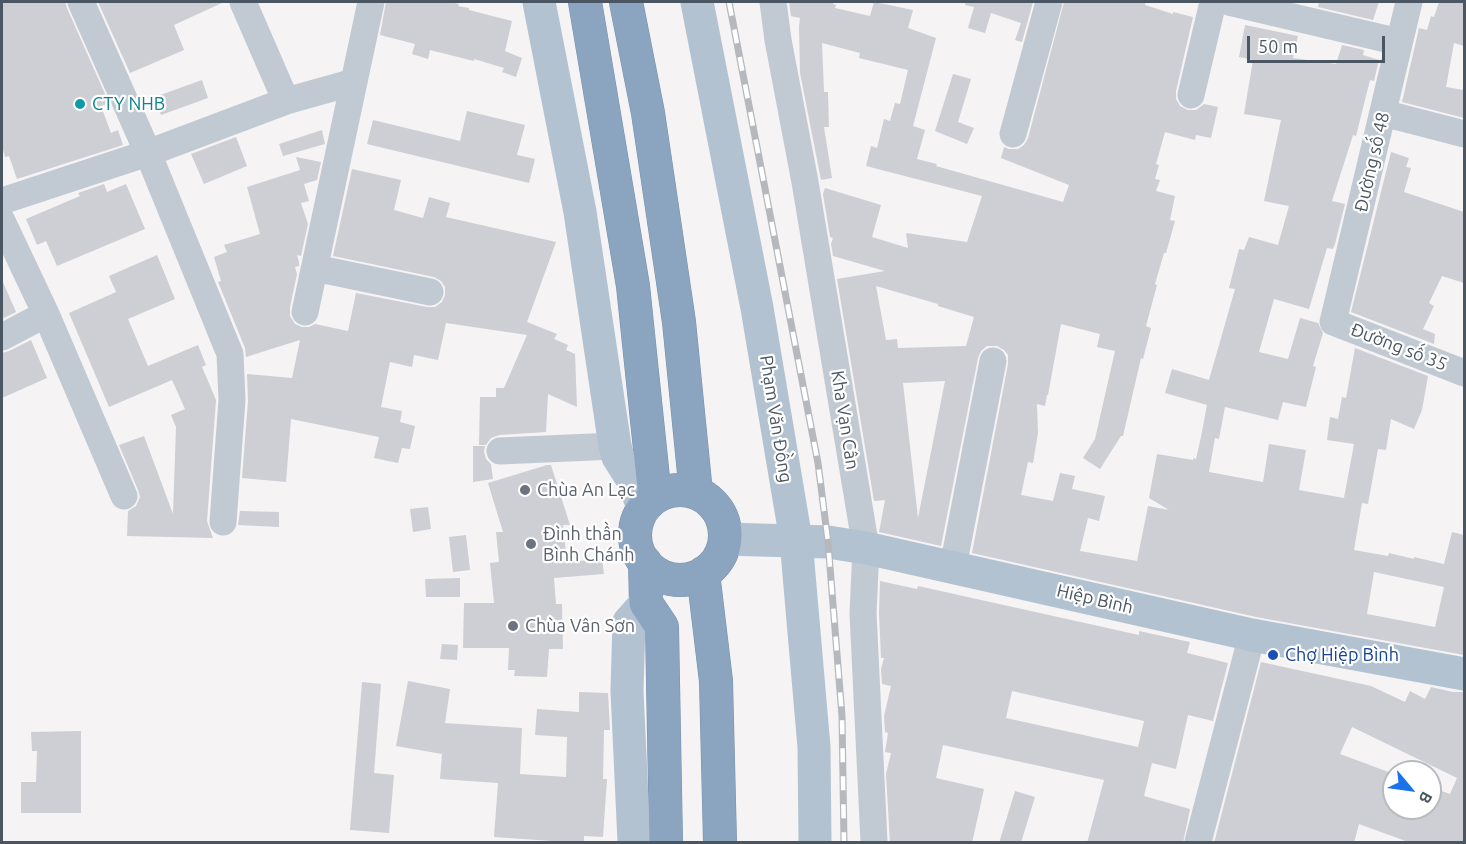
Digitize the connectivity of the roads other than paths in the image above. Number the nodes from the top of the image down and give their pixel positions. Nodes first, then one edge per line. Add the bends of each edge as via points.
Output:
1 (81, 2) edge
2 (243, 2) edge
3 (371, 2) edge
4 (539, 2) edge
5 (585, 2) edge
6 (626, 2) edge
7 (697, 2) edge
8 (774, 2) edge
9 (1049, 2) edge
10 (1213, 2) edge
11 (1229, 2) edge
12 (1409, 2) edge
13 (1399, 42) junction
14 (354, 82) junction
15 (1191, 95) dead end
16 (286, 101) junction
17 (1383, 113) junction
18 (1013, 134) dead end
19 (1464, 134) edge
20 (148, 153) junction
21 (2, 201) edge
22 (2, 221) edge
23 (315, 268) junction
24 (430, 292) dead end
25 (305, 312) dead end
26 (46, 314) junction
27 (1333, 322) joint
28 (2, 337) edge
29 (993, 361) dead end
30 (1464, 373) edge
31 (615, 446) junction
32 (500, 451) dead end
33 (696, 492) junction
34 (124, 496) dead end
35 (650, 503) junction
36 (223, 522) dead end
37 (725, 538) junction
38 (796, 540) junction
39 (866, 548) junction
40 (645, 562) junction
41 (953, 567) junction
42 (703, 573) junction
43 (646, 603) junction
44 (1252, 635) junction
45 (1464, 674) edge
46 (634, 843) edge
47 (666, 843) edge
48 (720, 843) edge
49 (815, 843) edge
50 (874, 843) edge
51 (1198, 843) edge

1 - 20 street
2 - 16 street
3 - 14 street
4 - 31 main road via 580,212
5 - 35 highway via 633,286
6 - 33 highway via 648,113 679,322
7 - 38 main road, Phạm Văn Đồng via 758,308
8 - 39 street, Kha Vạn Cân
9 - 18 street
10 - 15 street
11 - 13 street
12 - 13 street, Đường số 48
13 - 17 street, Đường số 48
14 - 16 street
14 - 23 street
16 - 20 street
17 - 19 street
17 - 27 street, Đường số 48
20 - 21 street
20 - 36 street via 230,354 232,400
22 - 26 street
23 - 24 street
23 - 25 street
26 - 28 street
26 - 34 street
27 - 30 street, Đường số 35
29 - 41 street
31 - 32 street
31 - 35 main road via 618,457
33 - 35 highway via 678,490
33 - 37 highway via 718,511
35 - 40 highway via 637,522 636,536
37 - 38 main road, Hiệp Bình
37 - 42 highway via 717,562
38 - 39 main road, Hiệp Bình
38 - 49 main road, Phạm Văn Đồng via 814,747
39 - 41 main road, Hiệp Bình
39 - 50 street, Kha Vạn Cân via 863,613
40 - 42 highway via 675,580
40 - 43 highway
41 - 44 main road, Hiệp Bình
42 - 48 highway via 716,681
43 - 46 main road via 630,622 627,691
43 - 47 highway via 662,627
44 - 45 main road, Hiệp Bình
44 - 51 street

